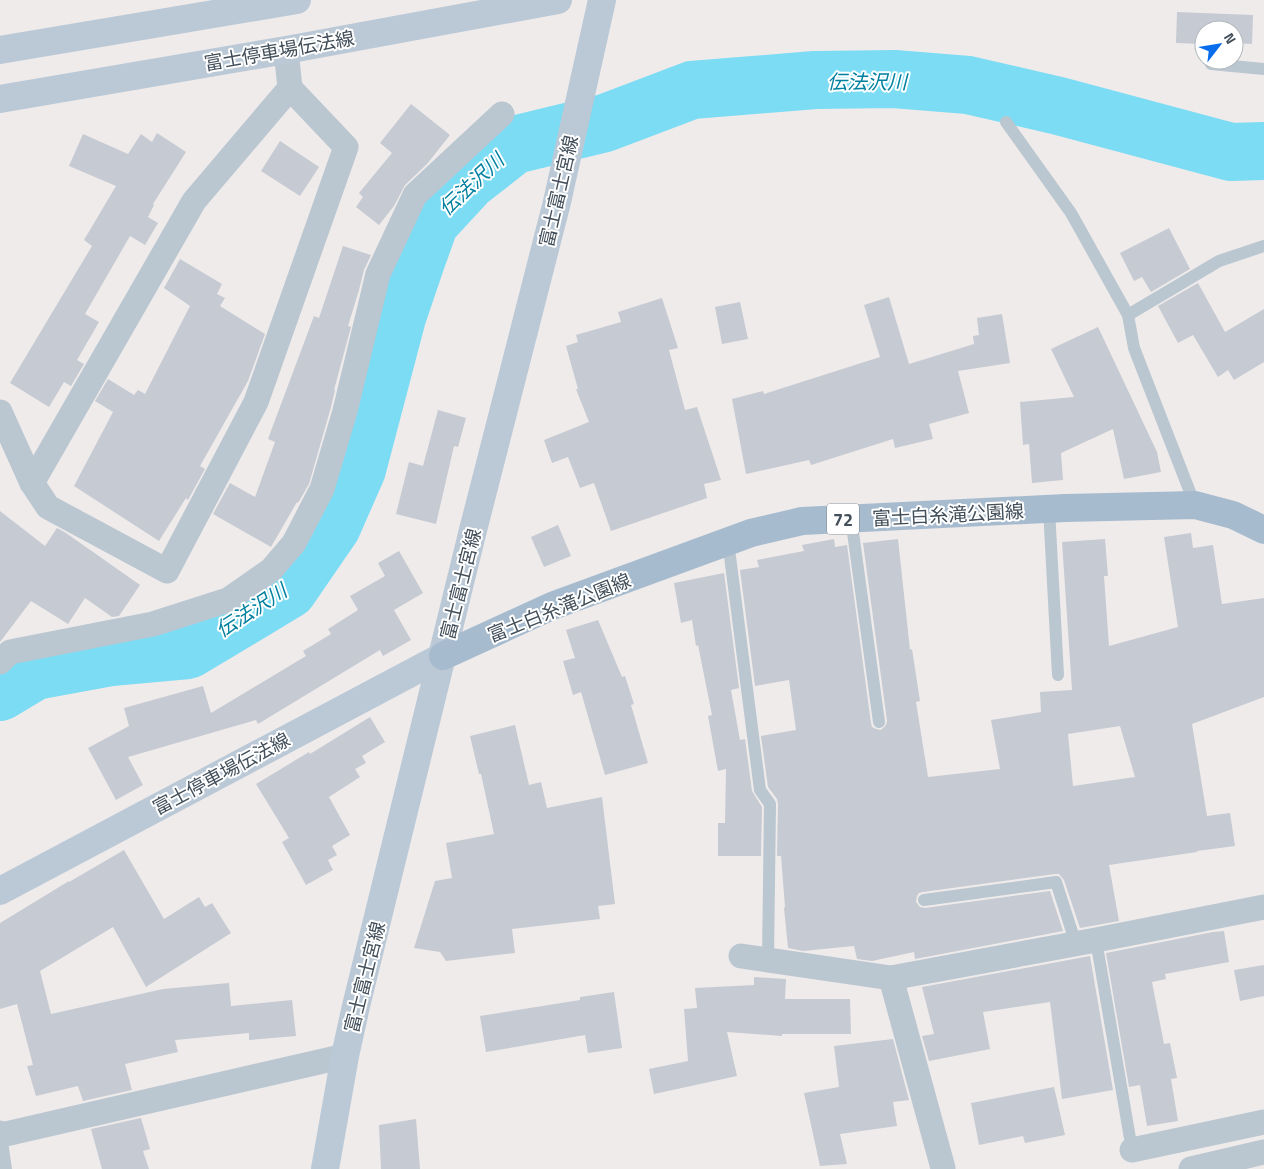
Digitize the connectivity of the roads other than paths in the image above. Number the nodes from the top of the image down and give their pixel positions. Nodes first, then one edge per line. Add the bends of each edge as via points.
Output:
1 (297, 0) edge
2 (558, 0) edge
3 (602, 0) edge
4 (0, 50) edge
5 (286, 50) junction
6 (1244, 67) edge
7 (1264, 69) edge
8 (290, 88) junction
9 (0, 99) edge
10 (502, 114) dead end
11 (1006, 122) dead end
12 (1264, 246) edge
13 (1128, 315) junction
14 (0, 412) edge
15 (9, 459) edge
16 (32, 483) junction
17 (1196, 505) junction
18 (1050, 509) junction
19 (851, 518) junction
20 (1264, 530) edge
21 (728, 541) junction
22 (3, 653) edge
23 (443, 656) junction
24 (1058, 675) dead end
25 (879, 722) dead end
26 (0, 891) edge
27 (924, 900) dead end
28 (1264, 907) edge
29 (1086, 942) junction
30 (741, 956) dead end
31 (768, 960) junction
32 (892, 978) junction
33 (345, 1056) junction
34 (1264, 1122) edge
35 (0, 1134) edge
36 (1132, 1150) joint
37 (1264, 1152) edge
38 (943, 1168) edge
39 (6, 1169) edge
40 (325, 1169) edge
41 (1192, 1169) edge

1 - 4 main road
2 - 5 main road, 富士停車場伝法線
3 - 23 main road, 富士富士宮線 via 556,202
5 - 8 street
5 - 9 main road, 富士停車場伝法線
6 - 7 lane
8 - 16 street via 194,201
8 - 16 street via 346,147 256,402 167,571 48,507
10 - 22 street via 415,195 378,274 345,411 322,489 294,543 271,570 228,600 153,624
11 - 13 lane via 1071,213
12 - 13 lane via 1219,262
13 - 17 lane via 1134,348
14 - 15 street
15 - 16 street
17 - 18 main road, 富士白糸滝公園線 / 72
17 - 20 main road, 富士白糸滝公園線 / 72 via 1233,515
18 - 19 main road, 富士白糸滝公園線 / 72
18 - 24 lane
19 - 21 main road, 富士白糸滝公園線 / 72 via 802,521
19 - 25 lane
21 - 23 main road, 富士白糸滝公園線 / 72 via 552,606
21 - 31 lane via 760,790 770,804
23 - 26 main road, 富士停車場伝法線
23 - 33 main road, 富士富士宮線
27 - 29 lane via 1056,882
28 - 29 street
29 - 32 street
29 - 36 lane
30 - 31 street
31 - 32 street
32 - 38 street
33 - 35 street
33 - 40 main road, 富士富士宮線
34 - 36 street
35 - 39 lane
37 - 41 street

